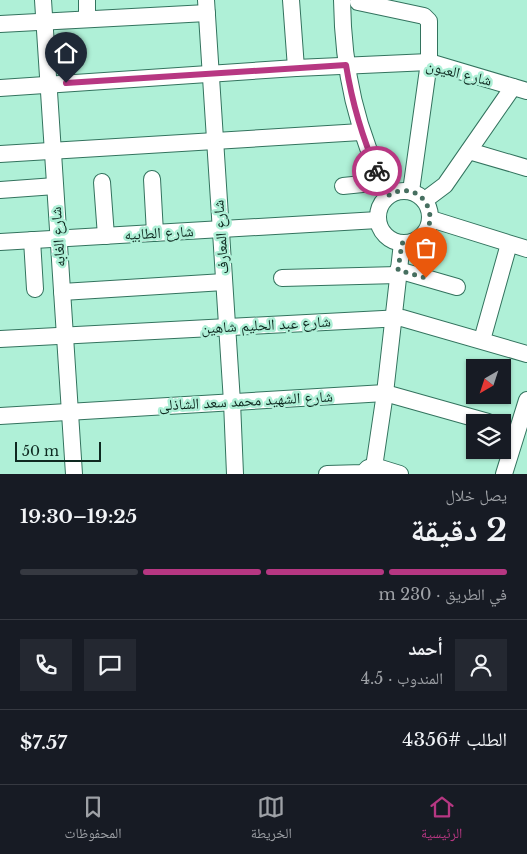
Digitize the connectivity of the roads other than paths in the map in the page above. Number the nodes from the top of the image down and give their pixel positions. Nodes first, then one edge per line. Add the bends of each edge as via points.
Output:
1 (43, 0) edge
2 (87, 0) edge
3 (290, 0) edge
4 (350, 1) edge
5 (206, 6) edge
6 (87, 19) junction
7 (44, 22) junction
8 (0, 24) edge
9 (429, 62) junction
10 (346, 65) junction
11 (296, 68) junction
12 (211, 74) junction
13 (48, 84) junction
14 (0, 88) edge
15 (520, 89) edge
16 (361, 132) junction
17 (215, 141) junction
18 (53, 151) junction
19 (469, 151) junction
20 (0, 154) edge
21 (527, 168) edge
22 (152, 179) dead end
23 (102, 182) dead end
24 (55, 186) junction
25 (343, 186) dead end
26 (385, 189) junction
27 (0, 190) edge
28 (411, 191) junction
29 (425, 200) junction
30 (430, 219) junction
31 (378, 220) junction
32 (221, 230) junction
33 (155, 233) junction
34 (106, 236) junction
35 (58, 238) junction
36 (32, 240) junction
37 (0, 242) edge
38 (402, 243) junction
39 (509, 244) junction
40 (527, 249) edge
41 (398, 273) junction
42 (282, 278) dead end
43 (224, 282) junction
44 (457, 287) dead end
45 (35, 289) dead end
46 (62, 292) junction
47 (393, 318) junction
48 (227, 326) junction
49 (65, 335) junction
50 (0, 339) edge
51 (482, 340) junction
52 (527, 354) edge
53 (385, 393) junction
54 (527, 400) edge
55 (232, 402) junction
56 (70, 412) junction
57 (0, 416) edge
58 (466, 416) edge
59 (516, 431) edge
60 (373, 470) edge
61 (74, 474) edge
62 (235, 474) edge
63 (327, 474) edge
64 (400, 474) edge
65 (504, 474) edge

1 - 7 street, شارع الغابه
2 - 6 street
3 - 11 street
4 - 9 street via 424,16 429,21
4 - 10 street via 342,33
5 - 6 street
5 - 12 street, شارع المعارف
6 - 7 street
7 - 8 street
7 - 13 street, شارع الغابه
9 - 10 street, شارع العيون
9 - 15 street, شارع العيون
9 - 28 street
10 - 11 street, شارع العيون
10 - 16 street
11 - 12 street, شارع العيون
12 - 13 street, شارع العيون
12 - 17 street, شارع المعارف
13 - 14 street, شارع العيون
13 - 18 street, شارع الغابه
15 - 19 street
16 - 17 street
16 - 26 street
17 - 18 street
17 - 32 street, شارع المعارف
18 - 20 street
18 - 24 street, شارع الغابه
19 - 21 street
19 - 29 street via 445,185
22 - 33 street
23 - 34 street
24 - 27 street
24 - 35 street, شارع الغابه
25 - 26 street
26 - 28 street
26 - 31 street
28 - 29 street
29 - 30 street
30 - 38 street via 421,237
30 - 39 street
31 - 32 street, شارع الطابيه
31 - 38 street via 389,238
32 - 33 street, شارع الطابيه
32 - 43 street, شارع المعارف
33 - 34 street, شارع الطابيه
34 - 35 street, شارع الطابيه
35 - 36 street, شارع الطابيه
35 - 46 street, شارع الغابه
36 - 37 street, شارع الطابيه
36 - 45 street
38 - 41 street
39 - 40 street
39 - 51 street
41 - 42 street
41 - 44 street
41 - 47 street
43 - 46 street
43 - 48 street, شارع المعارف
46 - 49 street, شارع الغابه
47 - 48 street, شارع عبد الحليم شاهين
47 - 51 street, شارع عبد الحليم شاهين via 410,319
47 - 53 street
48 - 49 street, شارع عبد الحليم شاهين
48 - 55 street, شارع المعارف
49 - 50 street, شارع عبد الحليم شاهين
49 - 56 street, شارع الغابه
51 - 52 street, شارع عبد الحليم شاهين
53 - 55 street, شارع الشهيد محمد سعد الشاذلى
53 - 58 street, شارع الشهيد محمد سعد الشاذلى
53 - 60 street
54 - 59 street
55 - 56 street, شارع الشهيد محمد سعد الشاذلى
55 - 62 street, شارع المعارف
56 - 57 street, شارع الشهيد محمد سعد الشاذلى
56 - 61 street, شارع الغابه
59 - 65 street
60 - 63 street
60 - 64 street

